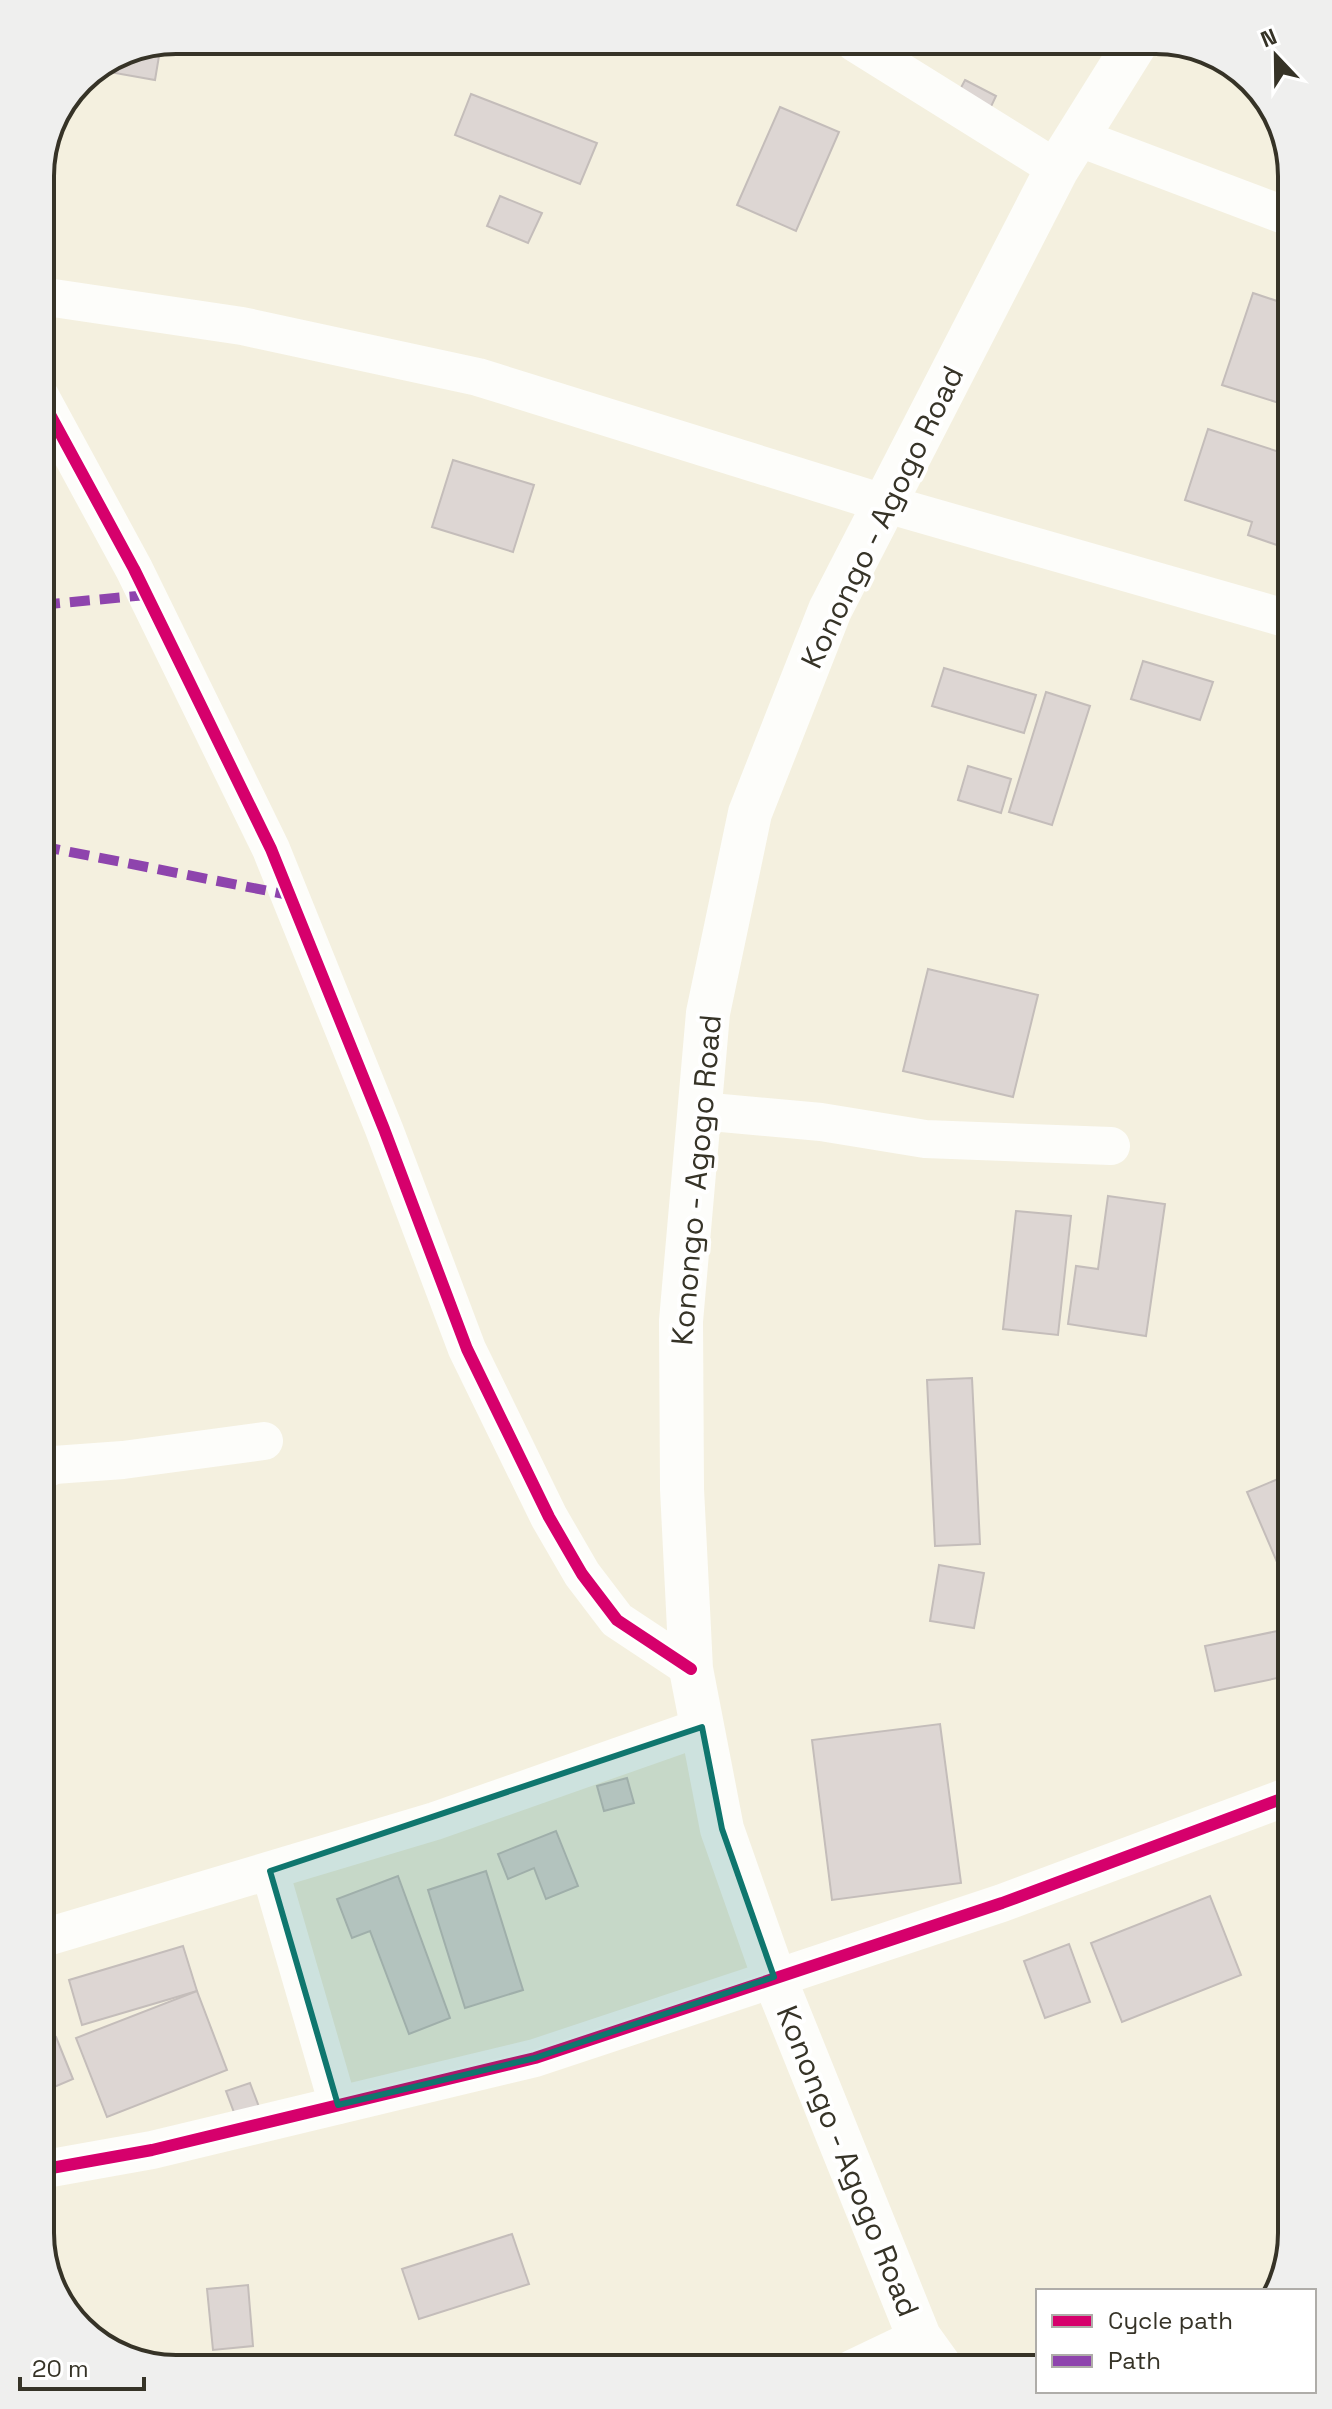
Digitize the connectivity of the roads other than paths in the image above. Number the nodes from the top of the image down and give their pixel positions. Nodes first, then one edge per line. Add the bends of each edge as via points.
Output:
1 (876, 54) edge
2 (1129, 54) edge
3 (1067, 153) junction
4 (1278, 214) edge
5 (54, 298) edge
6 (54, 422) edge
7 (883, 503) junction
8 (1278, 616) edge
9 (700, 1111) junction
10 (1111, 1146) dead end
11 (264, 1441) dead end
12 (54, 1465) edge
13 (691, 1669) junction
14 (702, 1727) junction
15 (1278, 1800) edge
16 (270, 1871) junction
17 (54, 1935) edge
18 (774, 1977) junction
19 (338, 2105) junction
20 (54, 2168) edge
21 (930, 2353) edge

1 - 3 street
2 - 3 main road, Konongo - Agogo Road
3 - 4 street
3 - 7 main road, Konongo - Agogo Road
5 - 7 street via 242,326 478,377
6 - 13 street via 134,569 271,849 467,1349 549,1517 617,1620
7 - 8 street
7 - 9 main road, Konongo - Agogo Road via 830,610 750,813 708,1013
9 - 10 street via 821,1122 925,1139
9 - 13 main road, Konongo - Agogo Road via 681,1321
11 - 12 street
13 - 14 main road, Konongo - Agogo Road
14 - 16 street via 435,1821
14 - 18 main road, Konongo - Agogo Road via 722,1829
15 - 18 street via 1002,1903
16 - 17 street
16 - 19 street
18 - 19 street via 535,2058
18 - 21 main road, Konongo - Agogo Road
19 - 20 street

